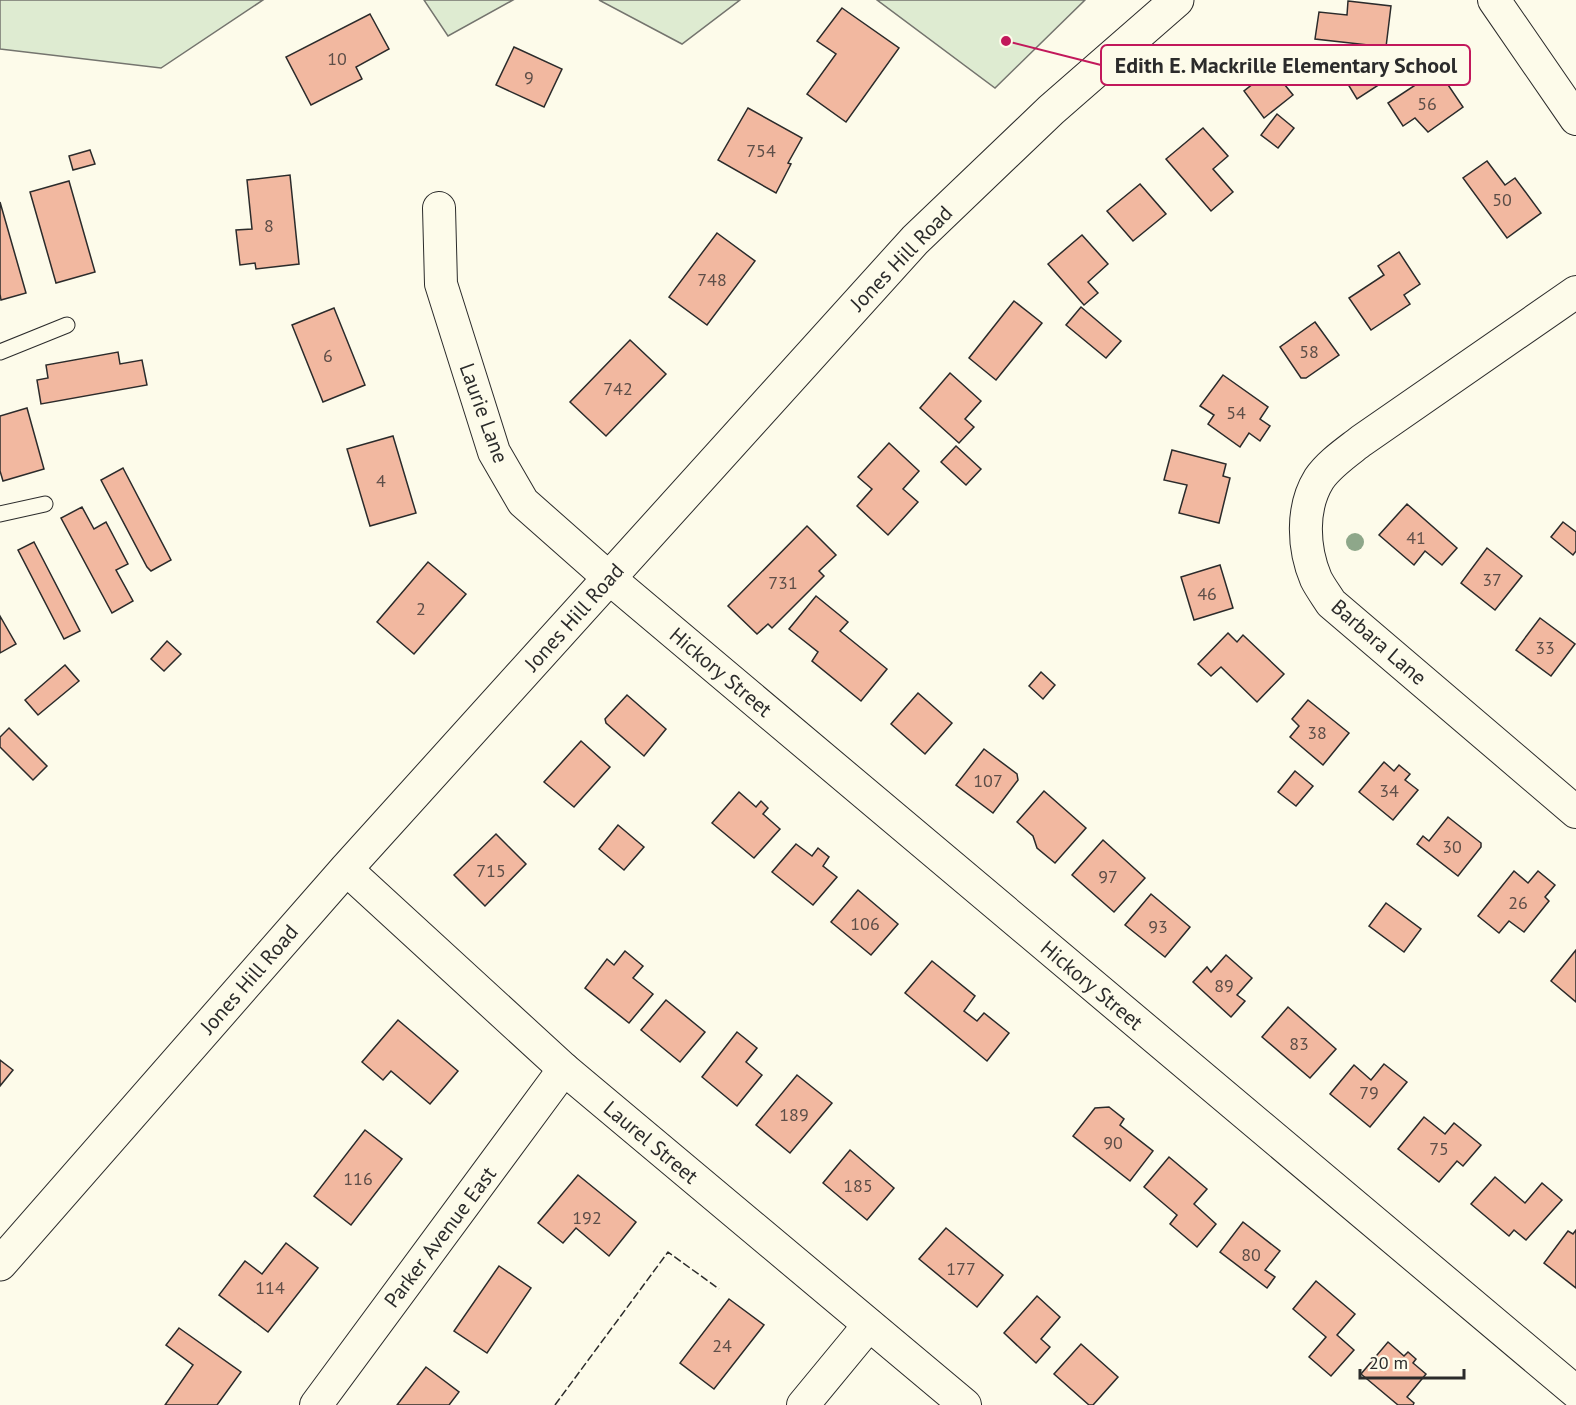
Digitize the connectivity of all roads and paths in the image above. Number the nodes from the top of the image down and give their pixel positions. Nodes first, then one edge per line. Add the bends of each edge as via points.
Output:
1 (1178, 0) edge
2 (1494, 0) edge
3 (1576, 119) edge
4 (439, 208) dead end
5 (1576, 292) edge
6 (67, 325) dead end
7 (0, 352) edge
8 (45, 504) dead end
9 (0, 514) edge
10 (609, 578) junction
11 (1576, 812) edge
12 (346, 869) junction
13 (564, 1070) junction
14 (0, 1264) edge
15 (869, 1325) junction
16 (1576, 1392) edge
17 (316, 1405) edge
18 (803, 1405) edge
19 (965, 1405) edge

1 - 10 main road, Jones Hill Road via 1051,110 915,240
2 - 3 street
4 - 10 street, Laurie Lane via 441,284 494,452 523,502
5 - 11 street, Barbara Lane via 1339,459 1320,478 1310,500 1306,528 1307,553 1331,603
6 - 7 lane
8 - 9 lane
10 - 12 main road, Jones Hill Road
10 - 16 street, Hickory Street
12 - 13 street, Laurel Street
12 - 14 main road, Jones Hill Road
13 - 15 street, Laurel Street
13 - 17 street, Parker Avenue East
15 - 18 street
15 - 19 street, Laurel Street

